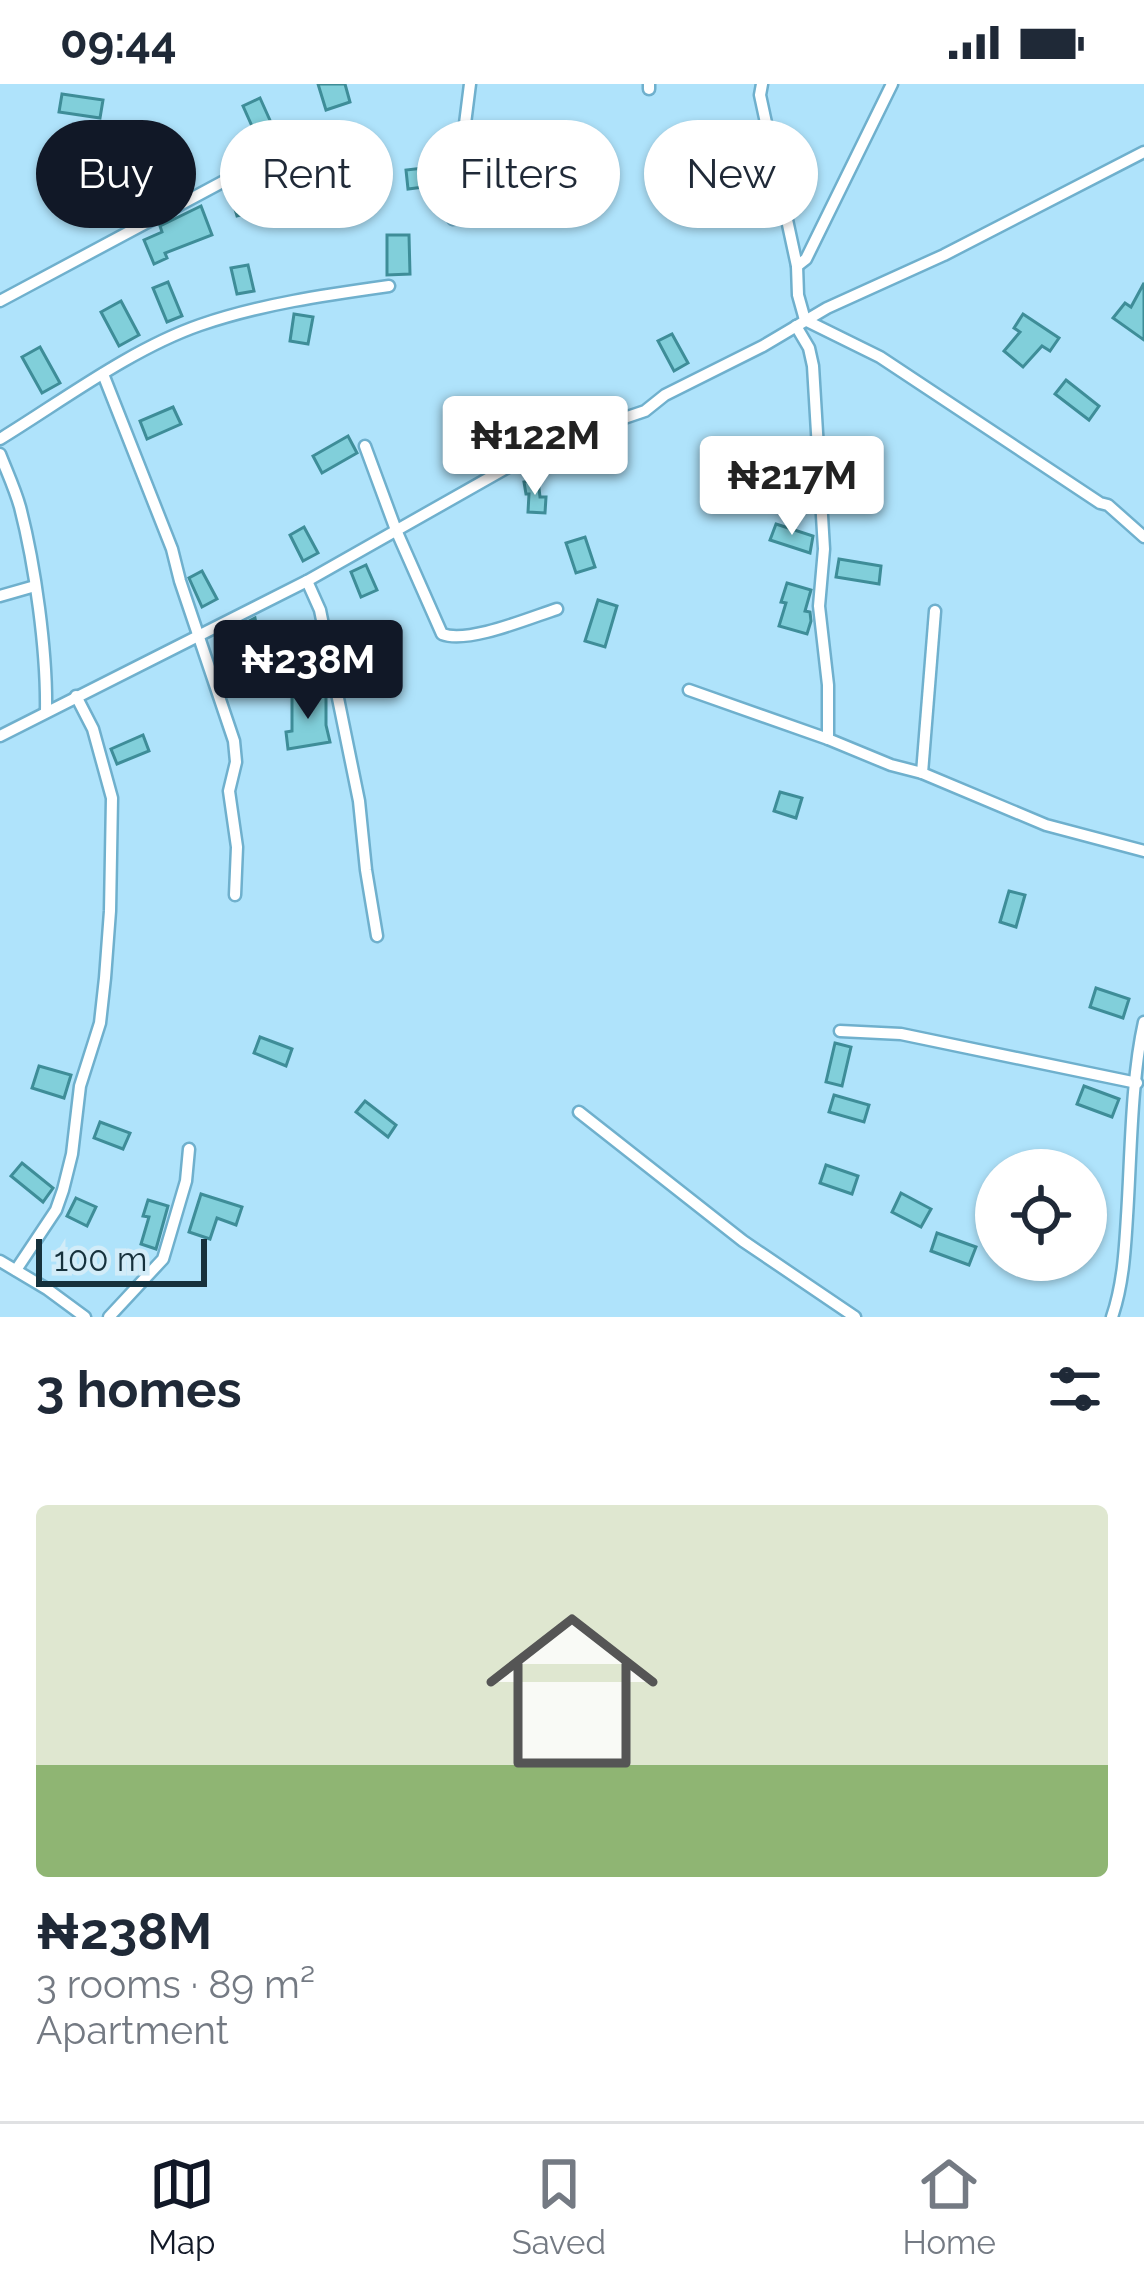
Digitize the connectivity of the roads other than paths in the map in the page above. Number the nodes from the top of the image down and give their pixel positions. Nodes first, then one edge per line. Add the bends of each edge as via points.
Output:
1 (470, 84) edge
2 (762, 84) edge
3 (892, 84) edge
4 (465, 120) edge
5 (1144, 152) edge
6 (220, 182) edge
7 (797, 266) junction
8 (389, 286) dead end
9 (0, 301) edge
10 (801, 323) junction
11 (103, 374) junction
12 (0, 439) edge
13 (364, 446) dead end
14 (0, 454) edge
15 (397, 530) junction
16 (1144, 537) edge
17 (307, 581) junction
18 (34, 586) junction
19 (0, 596) edge
20 (556, 609) dead end
21 (935, 611) dead end
22 (199, 634) junction
23 (689, 691) dead end
24 (76, 696) junction
25 (46, 711) junction
26 (0, 736) edge
27 (828, 739) junction
28 (922, 773) junction
29 (1144, 851) edge
30 (236, 895) dead end
31 (377, 936) dead end
32 (1144, 1022) edge
33 (840, 1031) dead end
34 (1137, 1083) junction
35 (579, 1112) dead end
36 (189, 1149) dead end
37 (0, 1261) edge
38 (16, 1270) junction
39 (85, 1317) edge
40 (109, 1317) edge
41 (855, 1317) edge
42 (1112, 1317) edge

1 - 4 street
2 - 7 street
3 - 7 street
5 - 10 street
6 - 9 street
7 - 10 street
8 - 11 street via 196,326
10 - 15 street via 645,411 510,466
10 - 16 street via 880,357 1108,505
10 - 27 street via 813,366
11 - 12 street
11 - 22 street
13 - 15 street
14 - 18 street
15 - 17 street
15 - 20 street via 442,634 469,635
17 - 22 street
17 - 31 street via 359,801
18 - 19 street
18 - 25 street
21 - 28 street
22 - 24 street
22 - 30 street via 234,741
23 - 27 street
24 - 25 street
24 - 38 street via 112,798 105,978 63,1190
25 - 26 street
27 - 28 street
28 - 29 street via 1046,826
32 - 34 street
33 - 34 street via 901,1034
34 - 42 street
35 - 41 street
36 - 40 street via 164,1259
37 - 38 street
38 - 39 street

